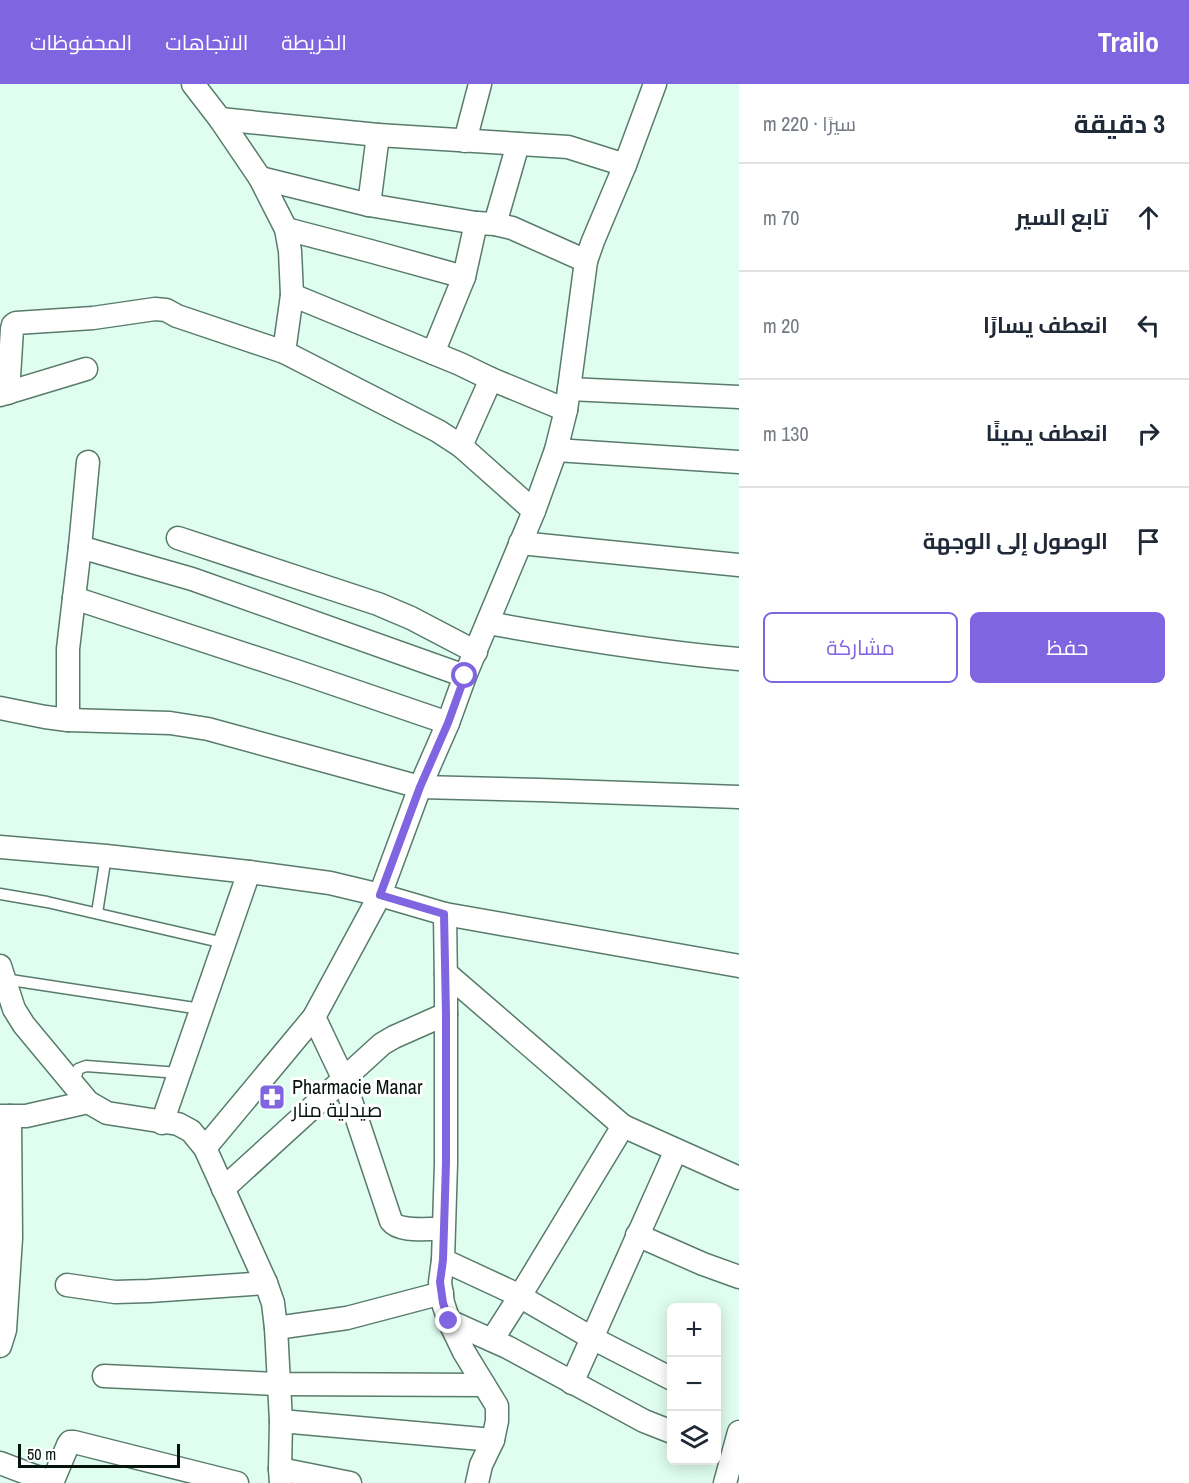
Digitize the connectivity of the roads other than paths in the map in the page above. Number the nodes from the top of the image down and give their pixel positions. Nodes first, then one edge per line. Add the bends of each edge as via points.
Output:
1 (193, 84) edge
2 (480, 84) edge
3 (655, 84) edge
4 (220, 119) junction
5 (378, 135) junction
6 (465, 141) junction
7 (518, 144) junction
8 (625, 165) junction
9 (260, 178) junction
10 (369, 205) junction
11 (485, 223) junction
12 (286, 230) junction
13 (586, 261) junction
14 (464, 277) junction
15 (292, 295) junction
16 (284, 352) junction
17 (433, 353) junction
18 (86, 369) dead end
19 (491, 379) junction
20 (4, 394) edge
21 (739, 397) edge
22 (568, 400) junction
23 (461, 446) junction
24 (556, 450) junction
25 (88, 462) dead end
26 (739, 462) edge
27 (534, 511) junction
28 (178, 538) dead end
29 (520, 543) junction
30 (80, 547) junction
31 (739, 565) edge
32 (74, 598) junction
33 (488, 623) junction
34 (476, 652) junction
35 (739, 659) edge
36 (465, 676) junction
37 (0, 708) edge
38 (68, 720) junction
39 (448, 723) junction
40 (420, 787) junction
41 (739, 797) edge
42 (0, 847) edge
43 (106, 856) junction
44 (249, 872) junction
45 (0, 894) edge
46 (380, 895) junction
47 (97, 914) junction
48 (444, 914) junction
49 (224, 943) junction
50 (739, 966) edge
51 (2, 973) edge
52 (446, 973) junction
53 (201, 1009) junction
54 (446, 1014) junction
55 (314, 1017) junction
56 (179, 1073) junction
57 (344, 1080) junction
58 (81, 1094) junction
59 (5, 1116) edge
60 (162, 1123) junction
61 (623, 1126) junction
62 (205, 1148) junction
63 (676, 1150) junction
64 (739, 1178) edge
65 (223, 1189) junction
66 (443, 1229) junction
67 (637, 1235) junction
68 (443, 1260) junction
69 (739, 1277) edge
70 (266, 1282) junction
71 (67, 1285) dead end
72 (442, 1293) junction
73 (520, 1296) junction
74 (449, 1321) junction
75 (276, 1328) junction
76 (591, 1338) junction
77 (492, 1340) junction
78 (0, 1346) edge
79 (104, 1376) dead end
80 (667, 1376) edge
81 (572, 1383) junction
82 (279, 1384) junction
83 (484, 1385) junction
84 (281, 1421) junction
85 (667, 1430) edge
86 (493, 1440) junction
87 (732, 1446) edge
88 (0, 1463) edge
89 (280, 1476) edge
90 (52, 1483) edge
91 (237, 1483) edge
92 (350, 1483) edge
93 (477, 1483) edge
94 (725, 1483) edge

1 - 4 street
2 - 6 street
3 - 8 street
4 - 5 street
4 - 9 street
5 - 6 street
5 - 10 street
6 - 7 street
7 - 8 street via 568,147
7 - 11 street
8 - 13 street
9 - 10 street
9 - 12 street
10 - 11 street
11 - 13 street via 512,228
11 - 14 street
12 - 14 street
12 - 15 street
13 - 22 street
14 - 17 street
15 - 16 street
15 - 17 street
16 - 20 street via 160,309 16,323 12,328
16 - 23 street
17 - 19 street
18 - 20 street
19 - 22 street
19 - 23 street
21 - 22 street
22 - 24 street
23 - 27 street
24 - 26 street
24 - 27 street
25 - 30 street
27 - 29 street
28 - 34 street via 378,604
29 - 31 street
29 - 33 street
30 - 32 street
30 - 36 street via 192,579
32 - 38 street via 68,650
32 - 39 street
33 - 34 street
33 - 35 street via 593,642
34 - 36 street
36 - 39 street
37 - 38 street
38 - 40 street via 170,723 208,729
39 - 40 street
40 - 41 street
40 - 46 street
42 - 43 street
43 - 44 street
43 - 47 lane
44 - 46 street via 330,883
44 - 49 street
45 - 47 lane
46 - 48 street
46 - 55 street
47 - 49 lane
48 - 50 street
48 - 52 street
49 - 53 street
51 - 53 lane
51 - 58 street via 24,1025
52 - 54 street
52 - 61 street
53 - 56 street
54 - 57 street via 382,1044
54 - 66 street
55 - 57 street
55 - 62 street
56 - 58 lane via 86,1066 78,1069
56 - 60 street
57 - 65 street
57 - 66 street via 391,1221 395,1227
58 - 59 street via 26,1116
58 - 60 street via 107,1113
59 - 78 street via 11,1238 5,1330
60 - 62 street via 191,1131
61 - 63 street
61 - 73 street
62 - 65 street
63 - 64 street
63 - 67 street
65 - 70 street
66 - 68 street
67 - 69 street
67 - 76 street
68 - 72 street
68 - 73 street
70 - 71 street via 149,1292
70 - 75 street
72 - 74 street
72 - 75 street via 347,1318
73 - 76 street
73 - 77 street
74 - 77 street
74 - 83 street
75 - 82 street
76 - 80 street
76 - 81 street
77 - 81 street
79 - 82 street
81 - 85 street
82 - 83 street
82 - 84 street
83 - 86 street via 497,1406
84 - 86 street
84 - 89 street
86 - 93 street
87 - 94 street
88 - 90 street
89 - 92 street
90 - 91 street via 68,1445 74,1442

